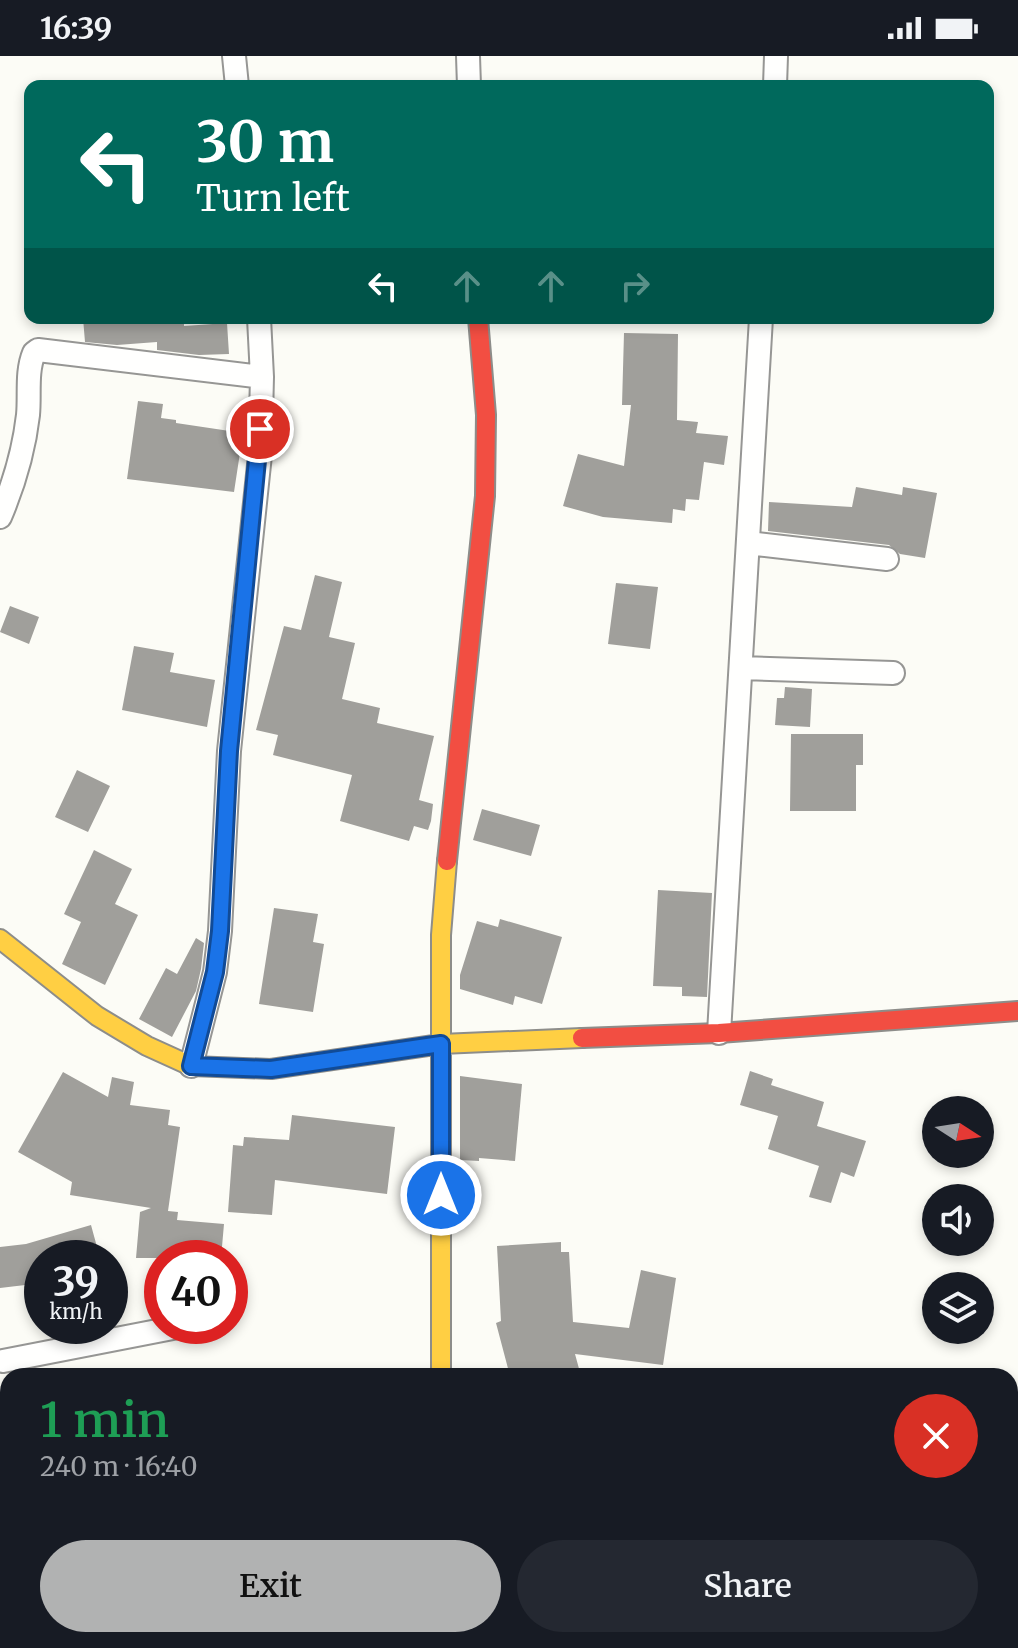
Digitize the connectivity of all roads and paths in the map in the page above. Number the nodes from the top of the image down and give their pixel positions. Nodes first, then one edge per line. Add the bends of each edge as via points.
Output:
1 (234, 56) edge
2 (468, 56) edge
3 (776, 56) edge
4 (236, 80) edge
5 (469, 80) edge
6 (775, 80) edge
7 (259, 324) edge
8 (478, 324) edge
9 (761, 324) edge
10 (262, 377) junction
11 (0, 517) edge
12 (748, 543) junction
13 (887, 559) dead end
14 (741, 668) junction
15 (893, 673) dead end
16 (0, 939) edge
17 (1018, 1011) edge
18 (719, 1033) junction
19 (441, 1044) junction
20 (191, 1066) junction
21 (144, 1334) edge
22 (4, 1365) edge
23 (441, 1368) edge

1 - 4 street
2 - 5 street
3 - 6 street
7 - 10 street
8 - 19 street via 486,415 485,496 449,829 441,935
9 - 12 street
10 - 11 street via 38,350 31,358 22,450
10 - 20 street via 260,455 229,751 220,931
12 - 13 street
12 - 14 street
14 - 15 street
14 - 18 street
16 - 20 street via 97,1016
17 - 18 street
18 - 19 street
19 - 20 street via 271,1069
19 - 23 street
21 - 22 street

